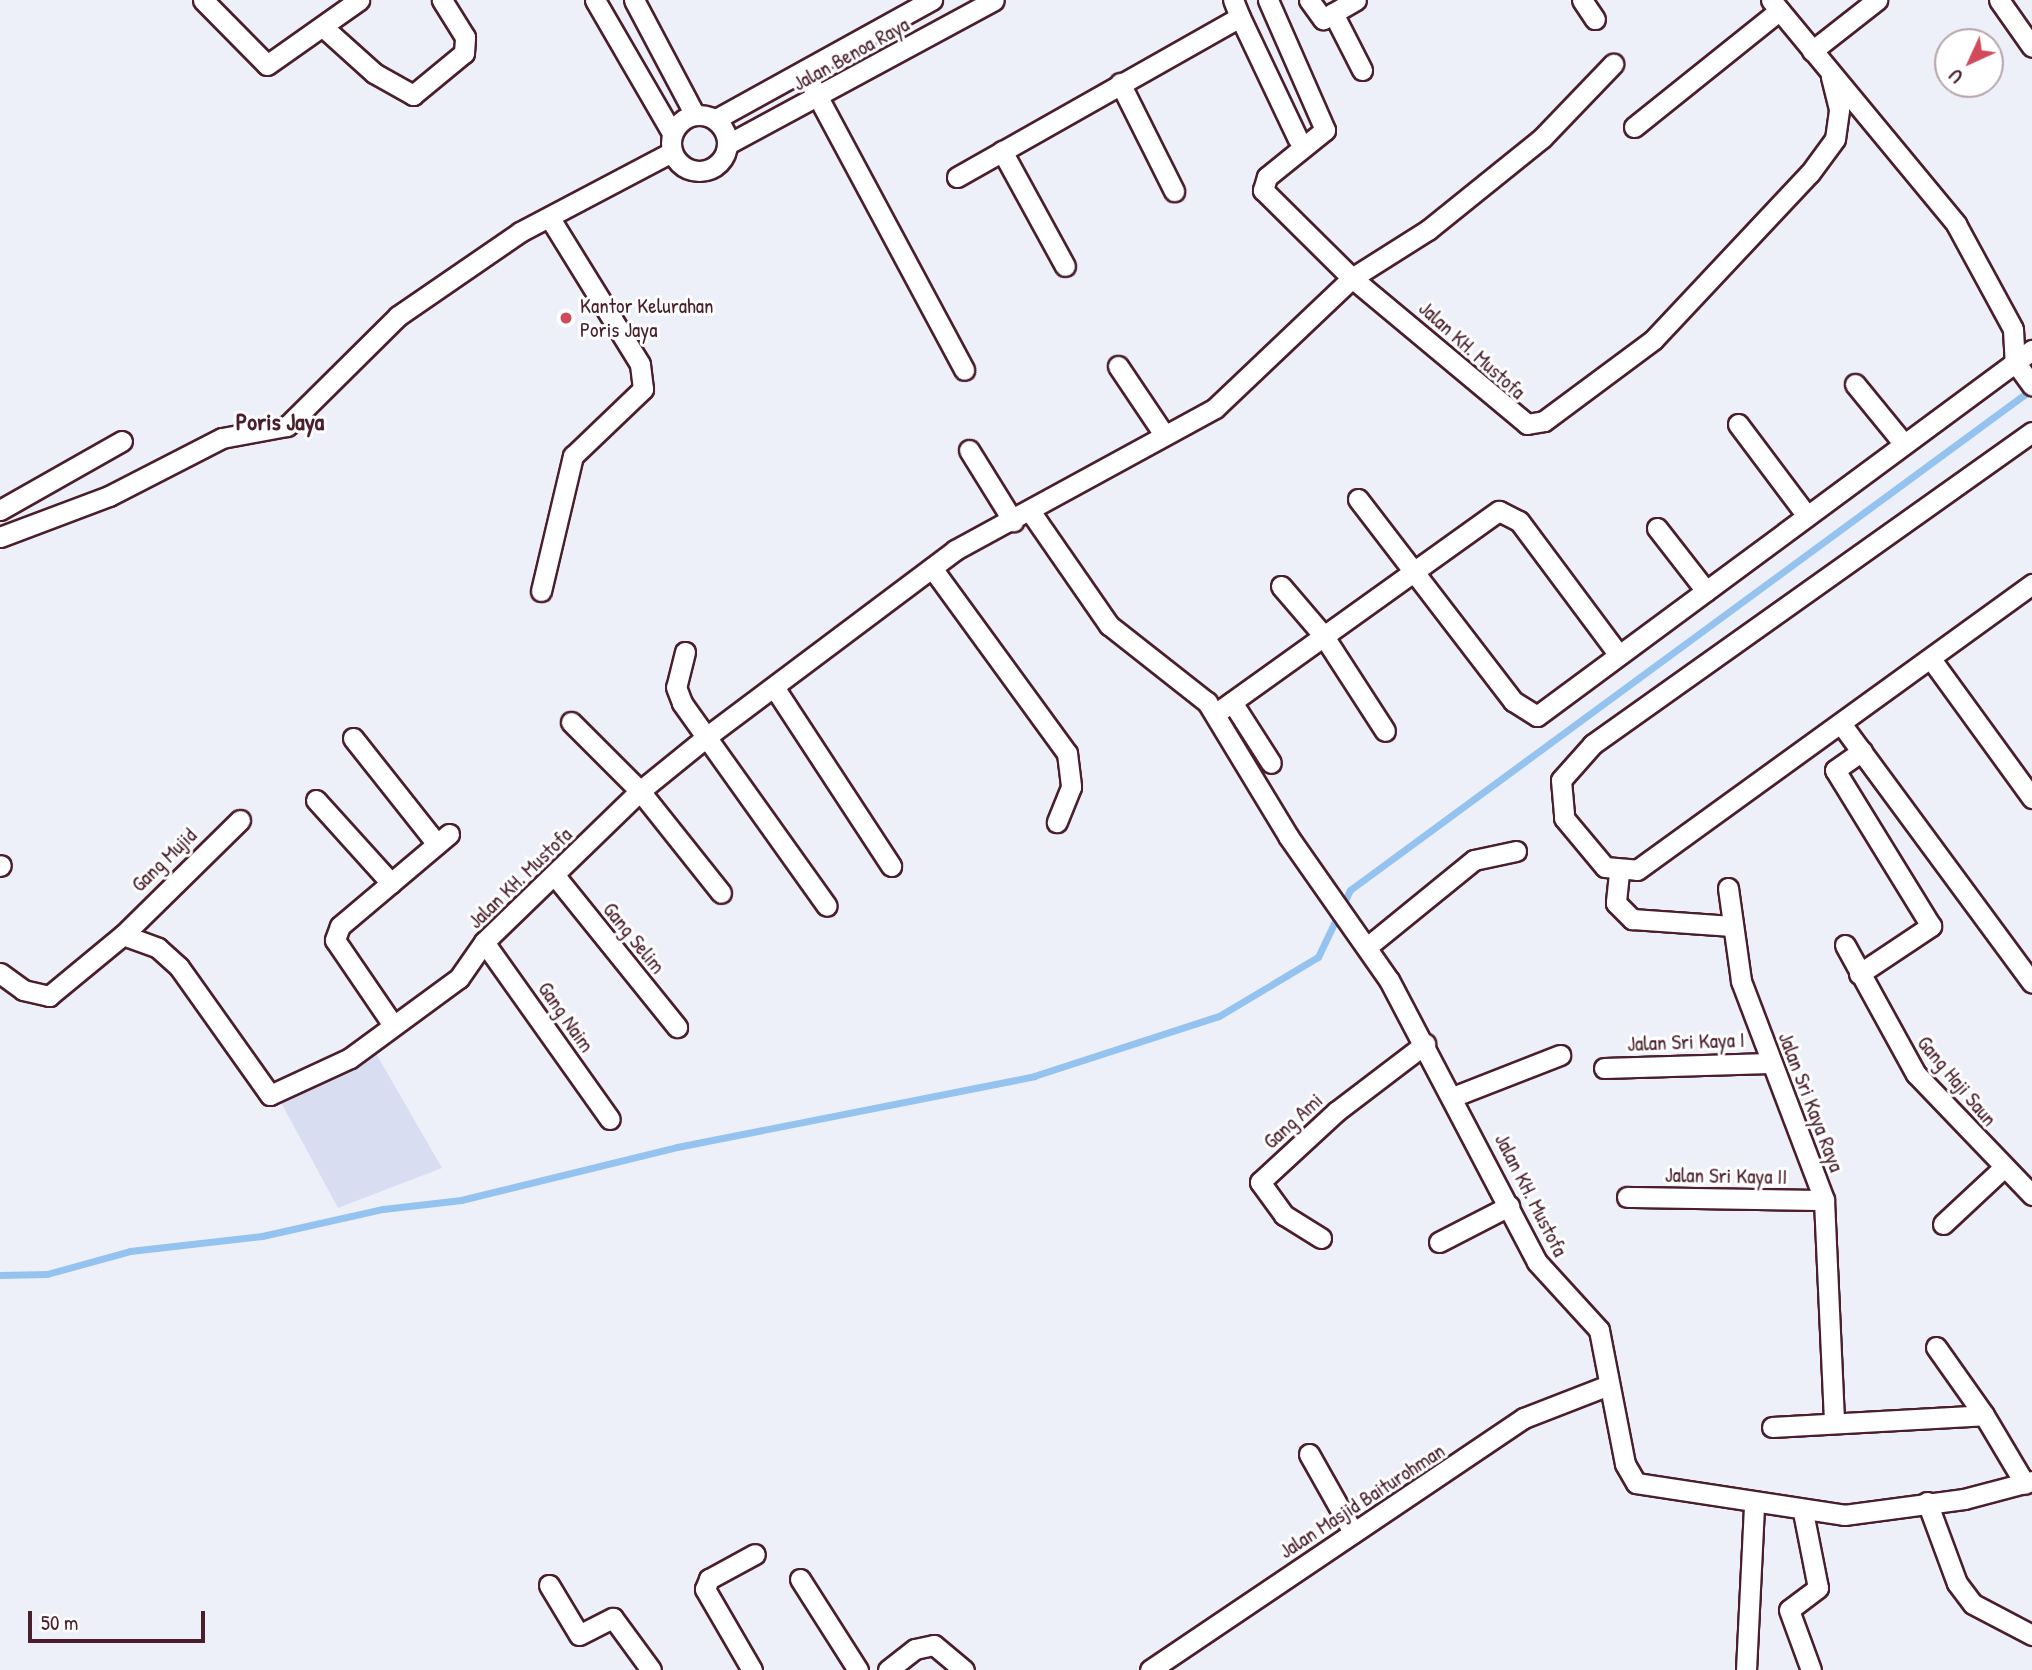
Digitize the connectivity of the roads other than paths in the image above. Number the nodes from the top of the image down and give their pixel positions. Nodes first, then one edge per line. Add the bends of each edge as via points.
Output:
1 (203, 0) edge
2 (359, 0) edge
3 (442, 0) edge
4 (595, 0) edge
5 (634, 0) edge
6 (933, 0) edge
7 (994, 0) edge
8 (1268, 0) edge
9 (1308, 0) edge
10 (1356, 0) edge
11 (1582, 0) edge
12 (1877, 0) edge
13 (1998, 0) edge
14 (1775, 5) edge
15 (1237, 8) edge
16 (1333, 13) junction
17 (1595, 19) dead end
18 (323, 27) junction
19 (2032, 47) edge
20 (1812, 51) junction
21 (1613, 64) dead end
22 (1362, 70) dead end
23 (804, 71) junction
24 (1831, 76) junction
25 (1120, 83) junction
26 (818, 98) junction
27 (695, 115) junction
28 (716, 119) junction
29 (1634, 127) dead end
30 (1298, 138) dead end
31 (672, 143) junction
32 (728, 144) junction
33 (1002, 151) junction
34 (957, 177) dead end
35 (1174, 191) dead end
36 (550, 218) junction
37 (1065, 265) dead end
38 (1352, 278) junction
39 (2013, 329) junction
40 (2032, 340) edge
41 (2032, 350) edge
42 (1118, 366) dead end
43 (964, 370) dead end
44 (2023, 373) edge
45 (1855, 384) dead end
46 (1738, 424) dead end
47 (2032, 432) edge
48 (1163, 433) junction
49 (122, 441) dead end
50 (1904, 444) junction
51 (969, 450) dead end
52 (1358, 499) dead end
53 (0, 510) edge
54 (1030, 511) junction
55 (1807, 516) junction
56 (1013, 521) junction
57 (1657, 528) dead end
58 (0, 537) edge
59 (932, 568) junction
60 (1415, 568) junction
61 (1281, 586) dead end
62 (541, 591) dead end
63 (1706, 592) junction
64 (2029, 592) edge
65 (1323, 635) junction
66 (685, 652) dead end
67 (1619, 655) junction
68 (1931, 659) junction
69 (774, 687) junction
70 (1232, 702) junction
71 (1215, 714) junction
72 (571, 722) dead end
73 (1842, 725) junction
74 (1385, 732) dead end
75 (709, 734) junction
76 (353, 738) dead end
77 (1862, 751) junction
78 (1271, 763) dead end
79 (640, 791) junction
80 (2032, 798) edge
81 (316, 800) dead end
82 (240, 820) dead end
83 (1057, 822) dead end
84 (1516, 851) dead end
85 (891, 866) dead end
86 (1619, 873) junction
87 (556, 877) junction
88 (391, 883) junction
89 (1728, 888) dead end
90 (722, 893) dead end
91 (827, 906) dead end
92 (1732, 926) junction
93 (123, 935) junction
94 (484, 942) junction
95 (1845, 945) dead end
96 (1367, 947) junction
97 (0, 973) edge
98 (1859, 974) junction
99 (2032, 983) edge
100 (393, 1026) junction
101 (677, 1027) dead end
102 (1425, 1044) junction
103 (1560, 1055) dead end
104 (1770, 1063) junction
105 (1604, 1068) dead end
106 (1455, 1097) junction
107 (610, 1119) dead end
108 (2003, 1168) junction
109 (2032, 1195) edge
110 (1627, 1197) dead end
111 (1824, 1200) junction
112 (1509, 1206) junction
113 (1943, 1224) dead end
114 (1321, 1238) dead end
115 (1439, 1242) dead end
116 (1936, 1347) dead end
117 (1606, 1386) junction
118 (1984, 1415) junction
119 (1834, 1423) junction
120 (1772, 1427) dead end
121 (1309, 1454) dead end
122 (2028, 1482) edge
123 (1927, 1502) junction
124 (1754, 1504) junction
125 (1803, 1512) junction
126 (1353, 1532) junction
127 (755, 1554) dead end
128 (800, 1579) dead end
129 (549, 1586) dead end
130 (2032, 1635) edge
131 (651, 1670) edge
132 (752, 1670) edge
133 (858, 1670) edge
134 (888, 1670) edge
135 (964, 1670) edge
136 (1150, 1670) edge
137 (1745, 1670) edge
138 (1811, 1670) edge

1 - 18 street via 267,65
2 - 18 street
3 - 18 street via 465,37 464,53 413,95 374,73
4 - 31 street, Jalan Benoa Raya
5 - 27 street
6 - 23 street, Jalan Benoa Raya
7 - 26 street, Jalan Benoa Raya
8 - 38 street via 1325,130 1261,185
9 - 16 street via 1320,19
10 - 16 street
11 - 17 street
12 - 20 street
13 - 19 street
14 - 20 street
14 - 29 street
15 - 25 street
15 - 30 street
16 - 22 street
20 - 24 street
21 - 38 street via 1542,138 1471,198
23 - 26 street
23 - 28 street, Jalan Benoa Raya
24 - 38 street, Jalan KH. Mustofa via 1837,126 1820,161 1653,340 1544,421 1518,422
24 - 39 street via 1956,224
25 - 33 street
25 - 35 street
26 - 32 street, Jalan Benoa Raya
26 - 43 street
27 - 28 street
27 - 31 street
28 - 32 street
31 - 32 street, Jalan Benoa Raya via 684,168 704,172 721,163
31 - 36 street
33 - 34 street
33 - 37 street
36 - 58 street via 398,316 287,426 222,438 109,496
36 - 62 street via 640,364 643,389 573,456
38 - 48 street, Jalan KH. Mustofa via 1214,408
39 - 40 street
39 - 44 street
41 - 44 street
42 - 48 street
44 - 50 street
45 - 50 street
46 - 55 street
47 - 86 street via 1571,763 1558,799 1564,818 1605,867
48 - 54 street, Jalan KH. Mustofa
49 - 53 street
50 - 55 street
51 - 56 street
52 - 60 street
54 - 56 street, Jalan KH. Mustofa
54 - 71 street via 1109,625 1190,685
55 - 63 street
56 - 59 street, Jalan KH. Mustofa
57 - 63 street
59 - 69 street, Jalan KH. Mustofa
59 - 83 street via 1067,753 1071,787
60 - 65 street
60 - 67 street via 1492,513 1508,513
60 - 67 street via 1529,715 1545,713
61 - 65 street
63 - 67 street
64 - 68 street
65 - 70 street
65 - 74 street
66 - 75 street via 676,687
68 - 73 street
68 - 80 street
69 - 75 street, Jalan KH. Mustofa
69 - 85 street
70 - 71 street
70 - 78 street
71 - 96 street, Jalan KH. Mustofa via 1322,886
72 - 79 street
73 - 77 street
73 - 86 street via 1722,814 1637,870
75 - 79 street, Jalan KH. Mustofa
75 - 91 street
76 - 88 street via 443,839
77 - 98 street via 1835,770 1931,926
77 - 99 street
79 - 87 street, Jalan KH. Mustofa
79 - 90 street
81 - 88 street
82 - 93 street, Gang Mujid
84 - 96 street via 1474,860
86 - 92 street via 1616,903 1632,919
87 - 94 street, Jalan KH. Mustofa
87 - 101 street, Gang Selim
88 - 100 street via 340,926 335,940
89 - 92 street, Jalan Sri Kaya Raya
92 - 104 street, Jalan Sri Kaya Raya via 1741,981
93 - 97 street via 49,996 23,990
93 - 100 street, Jalan KH. Mustofa via 158,948 179,967 270,1095 350,1058
94 - 100 street, Jalan KH. Mustofa via 459,978
94 - 107 street, Gang Naim
95 - 98 street, Gang Haji Saun
96 - 102 street, Jalan KH. Mustofa
98 - 108 street, Gang Haji Saun via 1916,1074
102 - 106 street, Jalan KH. Mustofa
102 - 114 street, Gang Ami via 1337,1111 1260,1182 1283,1215
103 - 106 street
104 - 105 street, Jalan Sri Kaya I
104 - 111 street, Jalan Sri Kaya Raya
106 - 112 street, Jalan KH. Mustofa
108 - 109 street, Gang Haji Saun
108 - 113 street
110 - 111 street, Jalan Sri Kaya II
111 - 119 street, Jalan Sri Kaya Raya
112 - 115 street
112 - 117 street, Jalan KH. Mustofa via 1537,1262 1599,1330
116 - 118 street
117 - 124 street, Jalan KH. Mustofa via 1636,1483
117 - 126 street, Jalan Masjid Baiturohman via 1524,1418
118 - 119 street
118 - 122 street
119 - 120 street
121 - 126 street
122 - 123 street, Jalan KH. Mustofa
123 - 125 street, Jalan KH. Mustofa via 1844,1515
123 - 130 street via 1957,1583 1973,1604
124 - 125 street, Jalan KH. Mustofa
124 - 137 street
125 - 138 street via 1818,1588 1789,1610
126 - 136 street, Jalan Masjid Baiturohman
127 - 132 street via 709,1579 705,1589
128 - 133 street
129 - 131 street via 579,1635 613,1618
134 - 135 street via 934,1645

